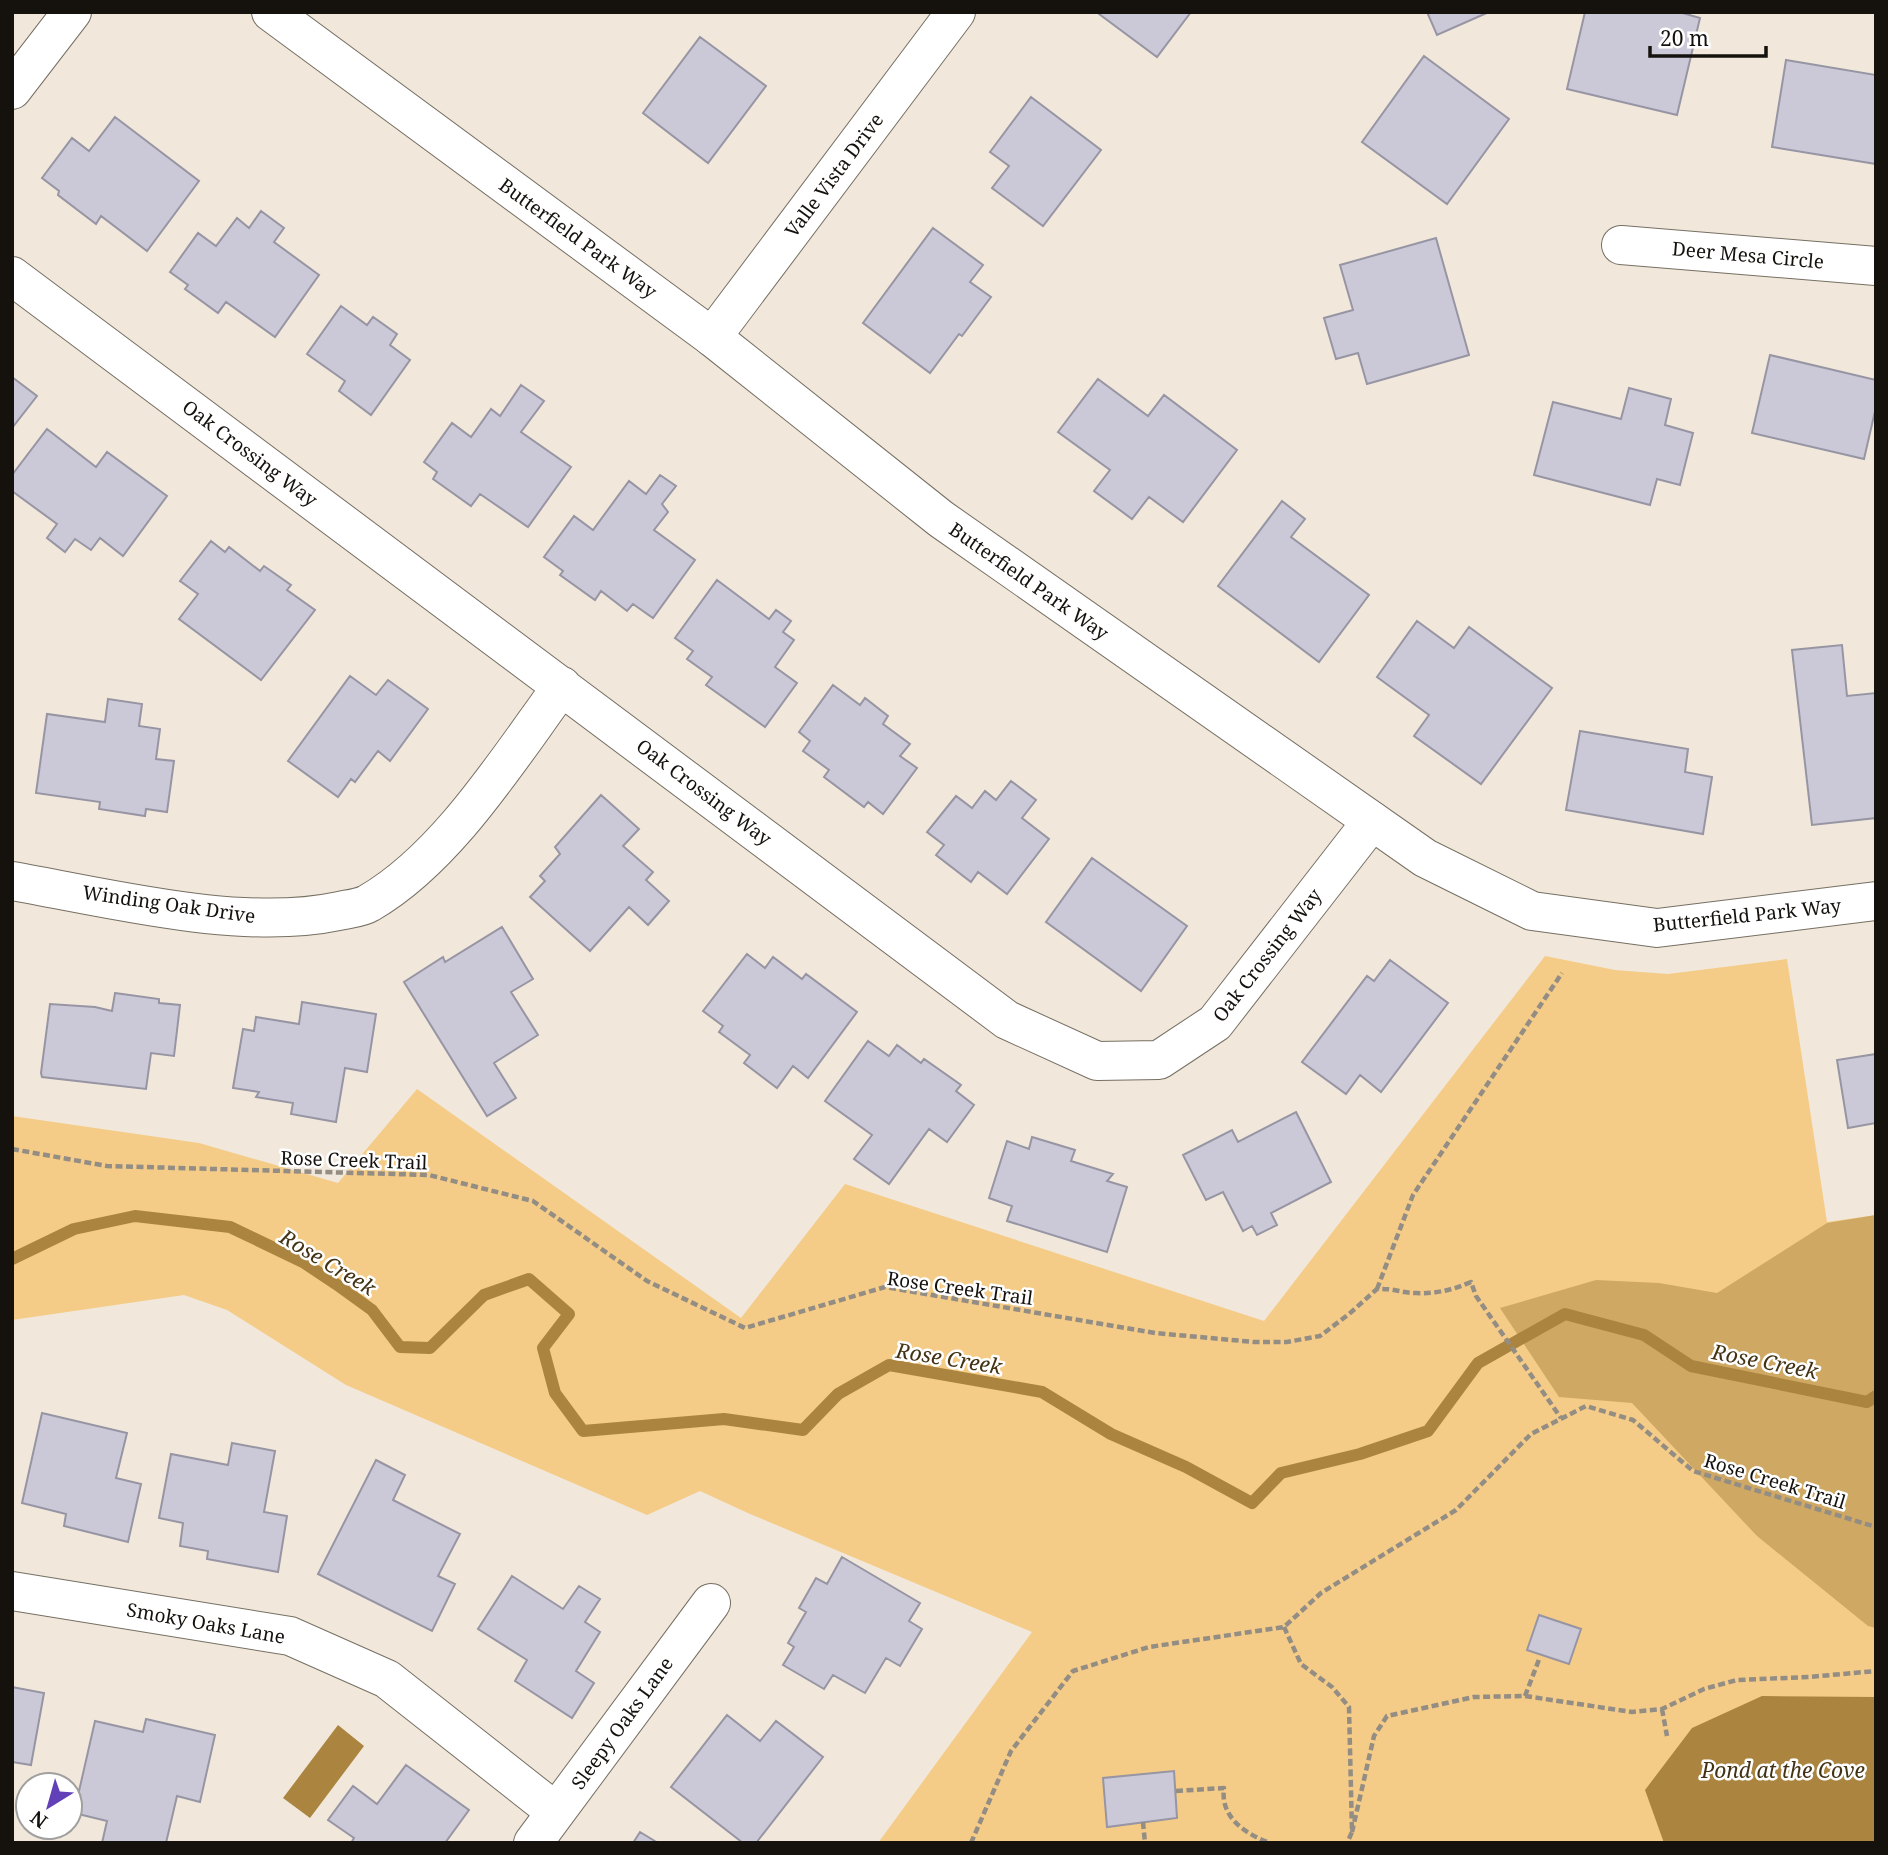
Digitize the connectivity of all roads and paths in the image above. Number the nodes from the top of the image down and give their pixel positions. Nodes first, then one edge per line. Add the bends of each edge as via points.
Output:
1 (72, 12) edge
2 (271, 12) edge
3 (956, 12) edge
4 (12, 90) edge
5 (1621, 245) dead end
6 (1876, 266) edge
7 (12, 276) edge
8 (712, 337) junction
9 (562, 686) junction
10 (1372, 821) junction
11 (12, 881) edge
12 (1876, 901) edge
13 (1562, 973) dead end
14 (12, 1149) edge
15 (1377, 1289) junction
16 (1561, 1418) junction
17 (1876, 1527) edge
18 (12, 1591) edge
19 (711, 1603) dead end
20 (1284, 1627) junction
21 (1540, 1657) dead end
22 (1876, 1671) edge
23 (1525, 1696) junction
24 (1662, 1709) junction
25 (1667, 1736) dead end
26 (1176, 1791) dead end
27 (556, 1812) junction
28 (1143, 1822) dead end
29 (1353, 1832) junction
30 (533, 1843) edge
31 (971, 1843) edge
32 (1145, 1843) edge
33 (1270, 1843) edge
34 (1347, 1843) edge

1 - 4 street
2 - 8 street, Butterfield Park Way
3 - 8 street, Valle Vista Drive
5 - 6 street, Deer Mesa Circle
7 - 9 street, Oak Crossing Way
8 - 10 street, Butterfield Park Way via 941,519
9 - 10 street, Oak Crossing Way via 1007,1020 1097,1061 1158,1060 1215,1023
9 - 11 street, Winding Oak Drive via 434,853 367,905 318,915 250,918
10 - 12 street, Butterfield Park Way via 1425,858 1532,911 1657,928
13 - 15 path via 1413,1195
14 - 15 path, Rose Creek Trail via 107,1166 429,1175 534,1201 647,1281 745,1328 885,1287 1155,1333 1287,1342 1320,1335
15 - 16 path via 1448,1292 1471,1282 1476,1296
16 - 17 path, Rose Creek Trail via 1586,1406 1633,1420 1693,1471
16 - 20 path, Rose Creek Trail via 1531,1434 1456,1510 1321,1592
18 - 27 street, Smoky Oaks Lane via 290,1636 387,1679
19 - 27 street, Sleepy Oaks Lane
20 - 29 path via 1301,1664 1349,1707
20 - 31 path via 1149,1647 1073,1671 1011,1751
21 - 23 path
22 - 24 path via 1737,1680 1704,1689
23 - 24 path via 1632,1712
23 - 29 path via 1474,1697 1387,1716 1374,1735
24 - 25 path
26 - 33 path via 1224,1788 1231,1818 1249,1835
27 - 30 street, Sleepy Oaks Lane
28 - 32 path
29 - 34 path

